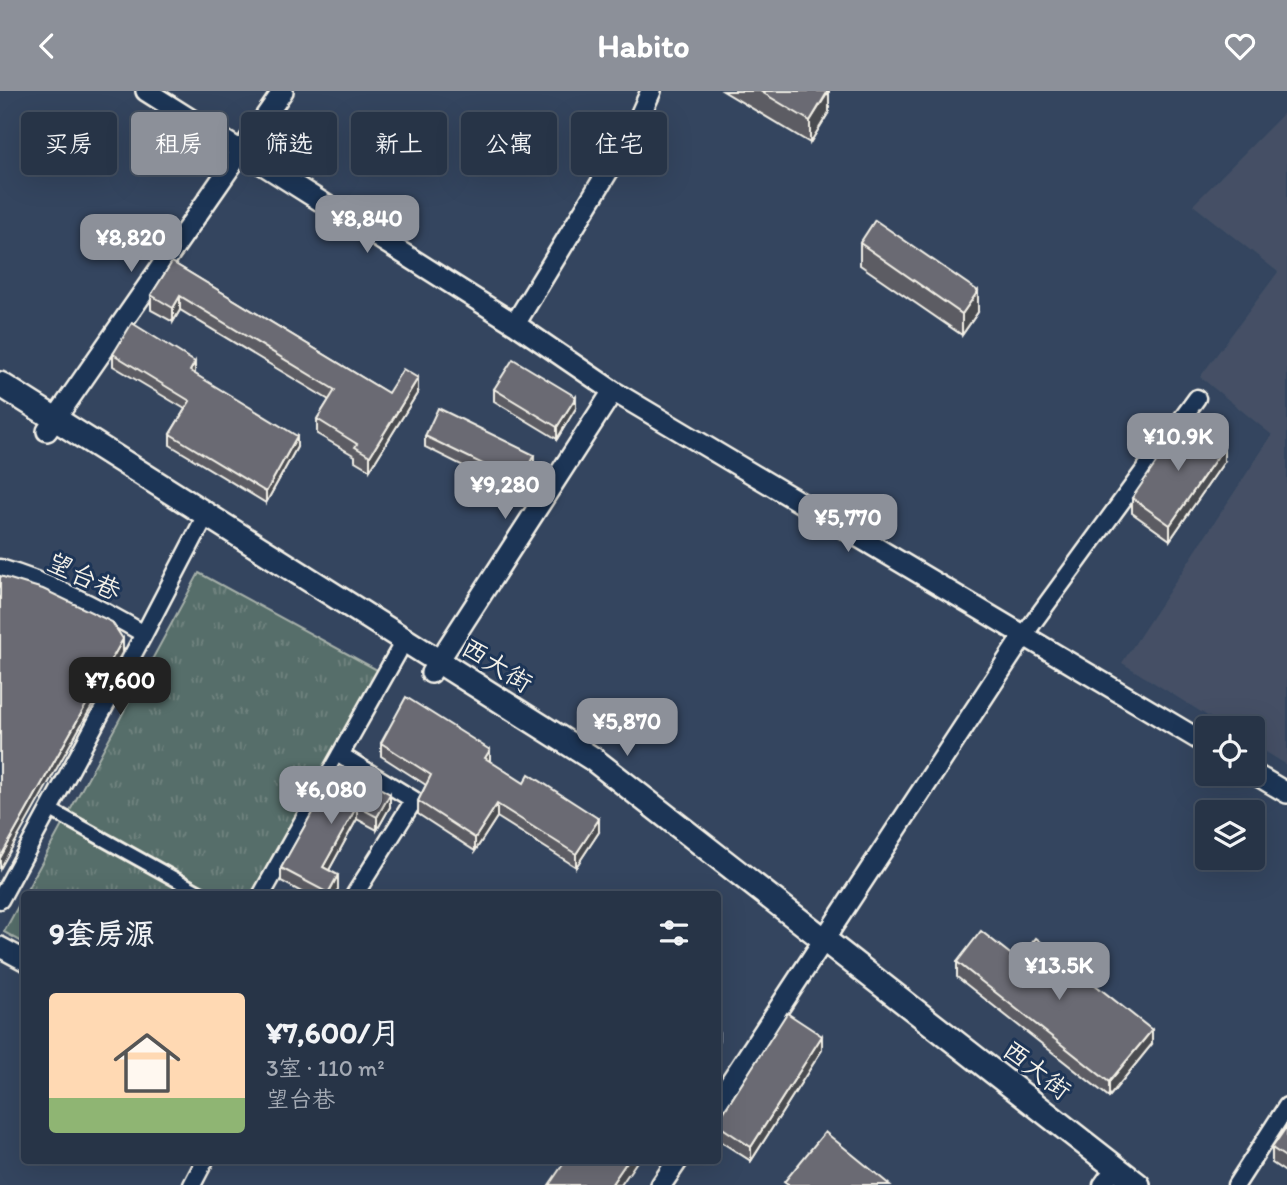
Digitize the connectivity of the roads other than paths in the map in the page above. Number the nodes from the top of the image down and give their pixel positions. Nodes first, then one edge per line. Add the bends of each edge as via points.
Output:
1 (146, 91) edge
2 (284, 91) edge
3 (651, 91) edge
4 (240, 152) junction
5 (515, 324) junction
6 (0, 384) edge
7 (613, 391) junction
8 (1197, 398) dead end
9 (0, 401) edge
10 (50, 425) junction
11 (202, 520) junction
12 (0, 568) edge
13 (145, 634) junction
14 (1024, 635) junction
15 (398, 652) junction
16 (434, 667) junction
17 (1195, 737) edge
18 (340, 755) junction
19 (1265, 780) edge
20 (1287, 793) edge
21 (50, 809) junction
22 (197, 891) edge
23 (264, 891) edge
24 (357, 891) edge
25 (0, 899) edge
26 (821, 945) junction
27 (0, 947) edge
28 (21, 958) edge
29 (721, 1096) edge
30 (1287, 1106) edge
31 (203, 1164) edge
32 (675, 1164) edge
33 (1108, 1183) edge
34 (192, 1185) edge
35 (661, 1185) edge
36 (1138, 1185) edge
37 (1236, 1185) edge

1 - 4 street
2 - 4 street
3 - 5 street via 635,127
4 - 5 street
4 - 10 street
5 - 7 street
6 - 10 main road, 西大街
7 - 14 street
7 - 16 street
8 - 14 street
9 - 10 main road, 西大街
10 - 11 main road, 西大街
11 - 13 street
11 - 15 main road, 西大街
11 - 16 main road, 西大街
12 - 13 street, 望台巷 via 49,585
13 - 21 street
14 - 17 street
14 - 26 street
15 - 16 main road, 西大街
15 - 18 street
16 - 26 main road, 西大街 via 593,759
18 - 23 street
18 - 24 street via 414,800
19 - 20 street
21 - 22 street
21 - 25 street
26 - 29 street
26 - 33 main road, 西大街
26 - 36 main road, 西大街
27 - 28 street
30 - 37 street
31 - 34 street
32 - 35 street

